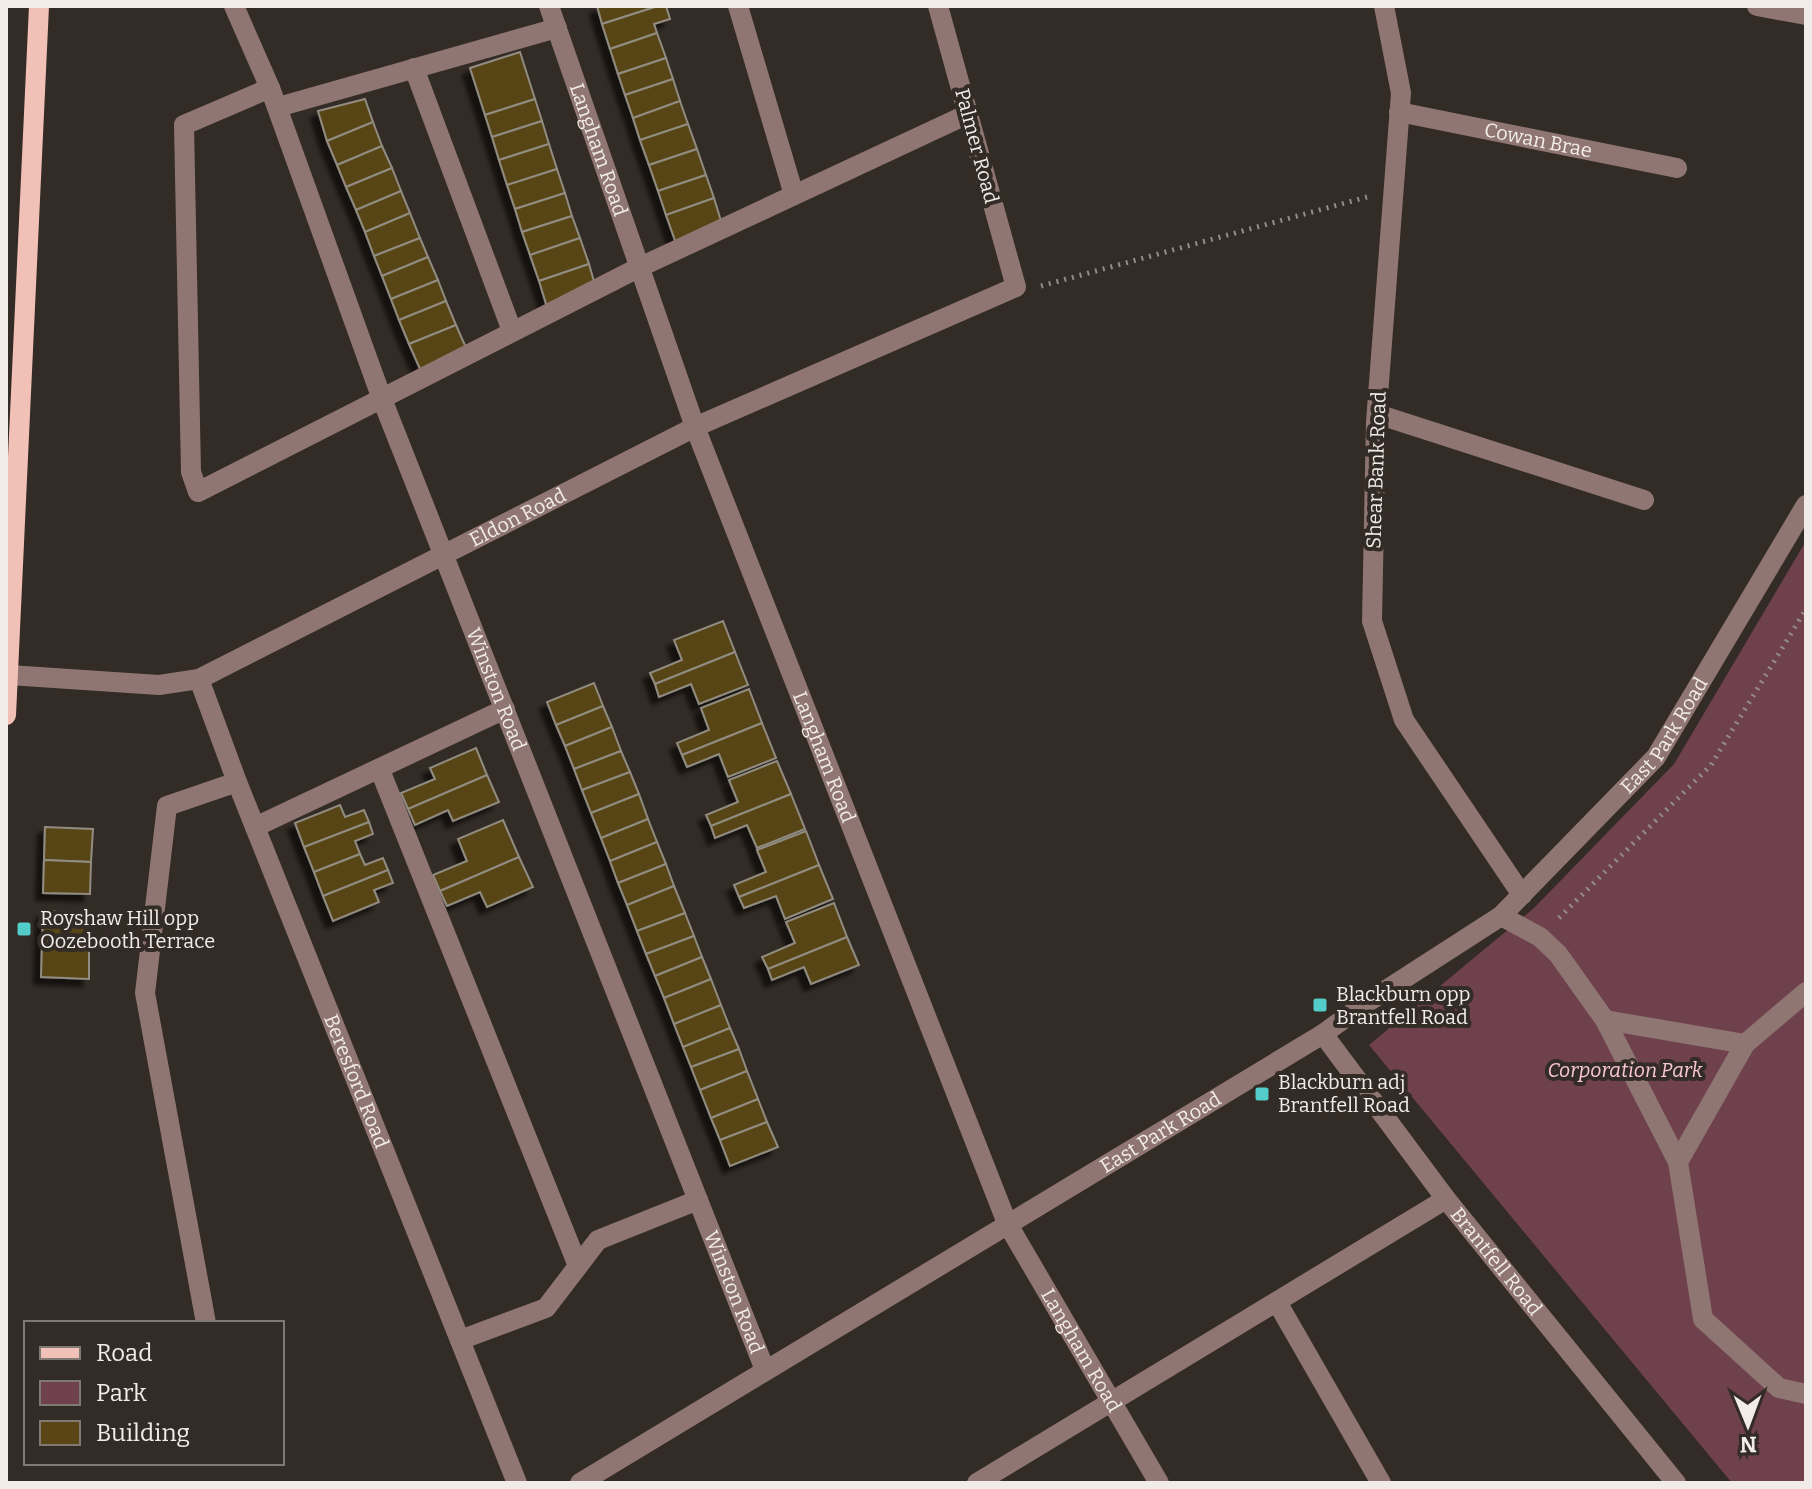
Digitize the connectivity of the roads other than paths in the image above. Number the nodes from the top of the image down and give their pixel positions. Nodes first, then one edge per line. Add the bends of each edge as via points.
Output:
1 (39, 6) edge
2 (234, 6) edge
3 (549, 6) edge
4 (738, 6) edge
5 (938, 6) edge
6 (1384, 6) edge
7 (1757, 6) edge
8 (1806, 15) edge
9 (557, 28) junction
10 (414, 68) junction
11 (270, 88) junction
12 (278, 107) junction
13 (1399, 112) junction
14 (968, 114) junction
15 (1677, 168) dead end
16 (794, 195) junction
17 (638, 268) junction
18 (1016, 287) joint
19 (512, 331) junction
20 (382, 399) junction
21 (1377, 414) junction
22 (695, 427) junction
23 (1644, 500) dead end
24 (1806, 505) edge
25 (443, 553) junction
26 (9, 675) junction
27 (199, 679) junction
28 (505, 709) junction
29 (6, 715) edge
30 (380, 770) junction
31 (237, 782) junction
32 (255, 827) junction
33 (1522, 895) junction
34 (1501, 916) junction
35 (1806, 992) edge
36 (1605, 1020) junction
37 (1323, 1034) junction
38 (1745, 1044) junction
39 (1678, 1162) junction
40 (1446, 1199) junction
41 (698, 1200) junction
42 (1007, 1223) junction
43 (578, 1266) junction
44 (1277, 1302) junction
45 (206, 1321) edge
46 (460, 1340) junction
47 (765, 1370) junction
48 (1806, 1394) edge
49 (1111, 1401) junction
50 (517, 1483) edge
51 (580, 1483) edge
52 (977, 1483) edge
53 (1159, 1483) edge
54 (1381, 1483) edge
55 (1676, 1483) edge

1 - 26 main road
2 - 11 street, Winston Road
3 - 9 street, Langham Road
4 - 16 street
5 - 14 street, Palmer Road
6 - 13 street, Shear Bank Road via 1401,93
7 - 8 street
9 - 10 street
9 - 17 street, Langham Road
10 - 12 street
10 - 19 street
11 - 12 street, Winston Road
11 - 20 street via 184,125 191,472 198,492
12 - 20 street, Winston Road
13 - 15 street, Cowan Brae
13 - 21 street, Shear Bank Road
14 - 16 street
14 - 18 street, Palmer Road
16 - 17 street
17 - 19 street
17 - 22 street, Langham Road
18 - 22 street, Eldon Road
19 - 20 street
20 - 25 street, Winston Road
21 - 23 street
21 - 33 street, Shear Bank Road via 1372,621 1404,720
22 - 25 street, Eldon Road
22 - 42 street, Langham Road
24 - 33 street, East Park Road via 1656,757
25 - 27 street, Eldon Road
25 - 28 street, Winston Road
26 - 27 street, Eldon Road via 159,685
26 - 29 main road
27 - 31 street, Beresford Road
28 - 30 street
28 - 41 street, Winston Road
30 - 32 street
30 - 43 street
31 - 32 street, Beresford Road
31 - 45 street via 167,806 145,993
32 - 46 street, Beresford Road
33 - 34 street, East Park Road
34 - 36 street via 1540,937 1558,954
34 - 37 street, East Park Road
35 - 38 street
36 - 38 street
36 - 39 street
37 - 40 street, Brantfell Road
37 - 42 street, East Park Road
38 - 39 street
39 - 48 street via 1703,1319 1779,1388
40 - 44 street
40 - 55 street, Brantfell Road
41 - 43 street via 598,1240
41 - 47 street, Winston Road
42 - 47 street, East Park Road
42 - 49 street, Langham Road
43 - 46 street via 546,1308
44 - 49 street
44 - 54 street
46 - 50 street, Beresford Road
47 - 51 street, East Park Road
49 - 52 street
49 - 53 street, Langham Road

